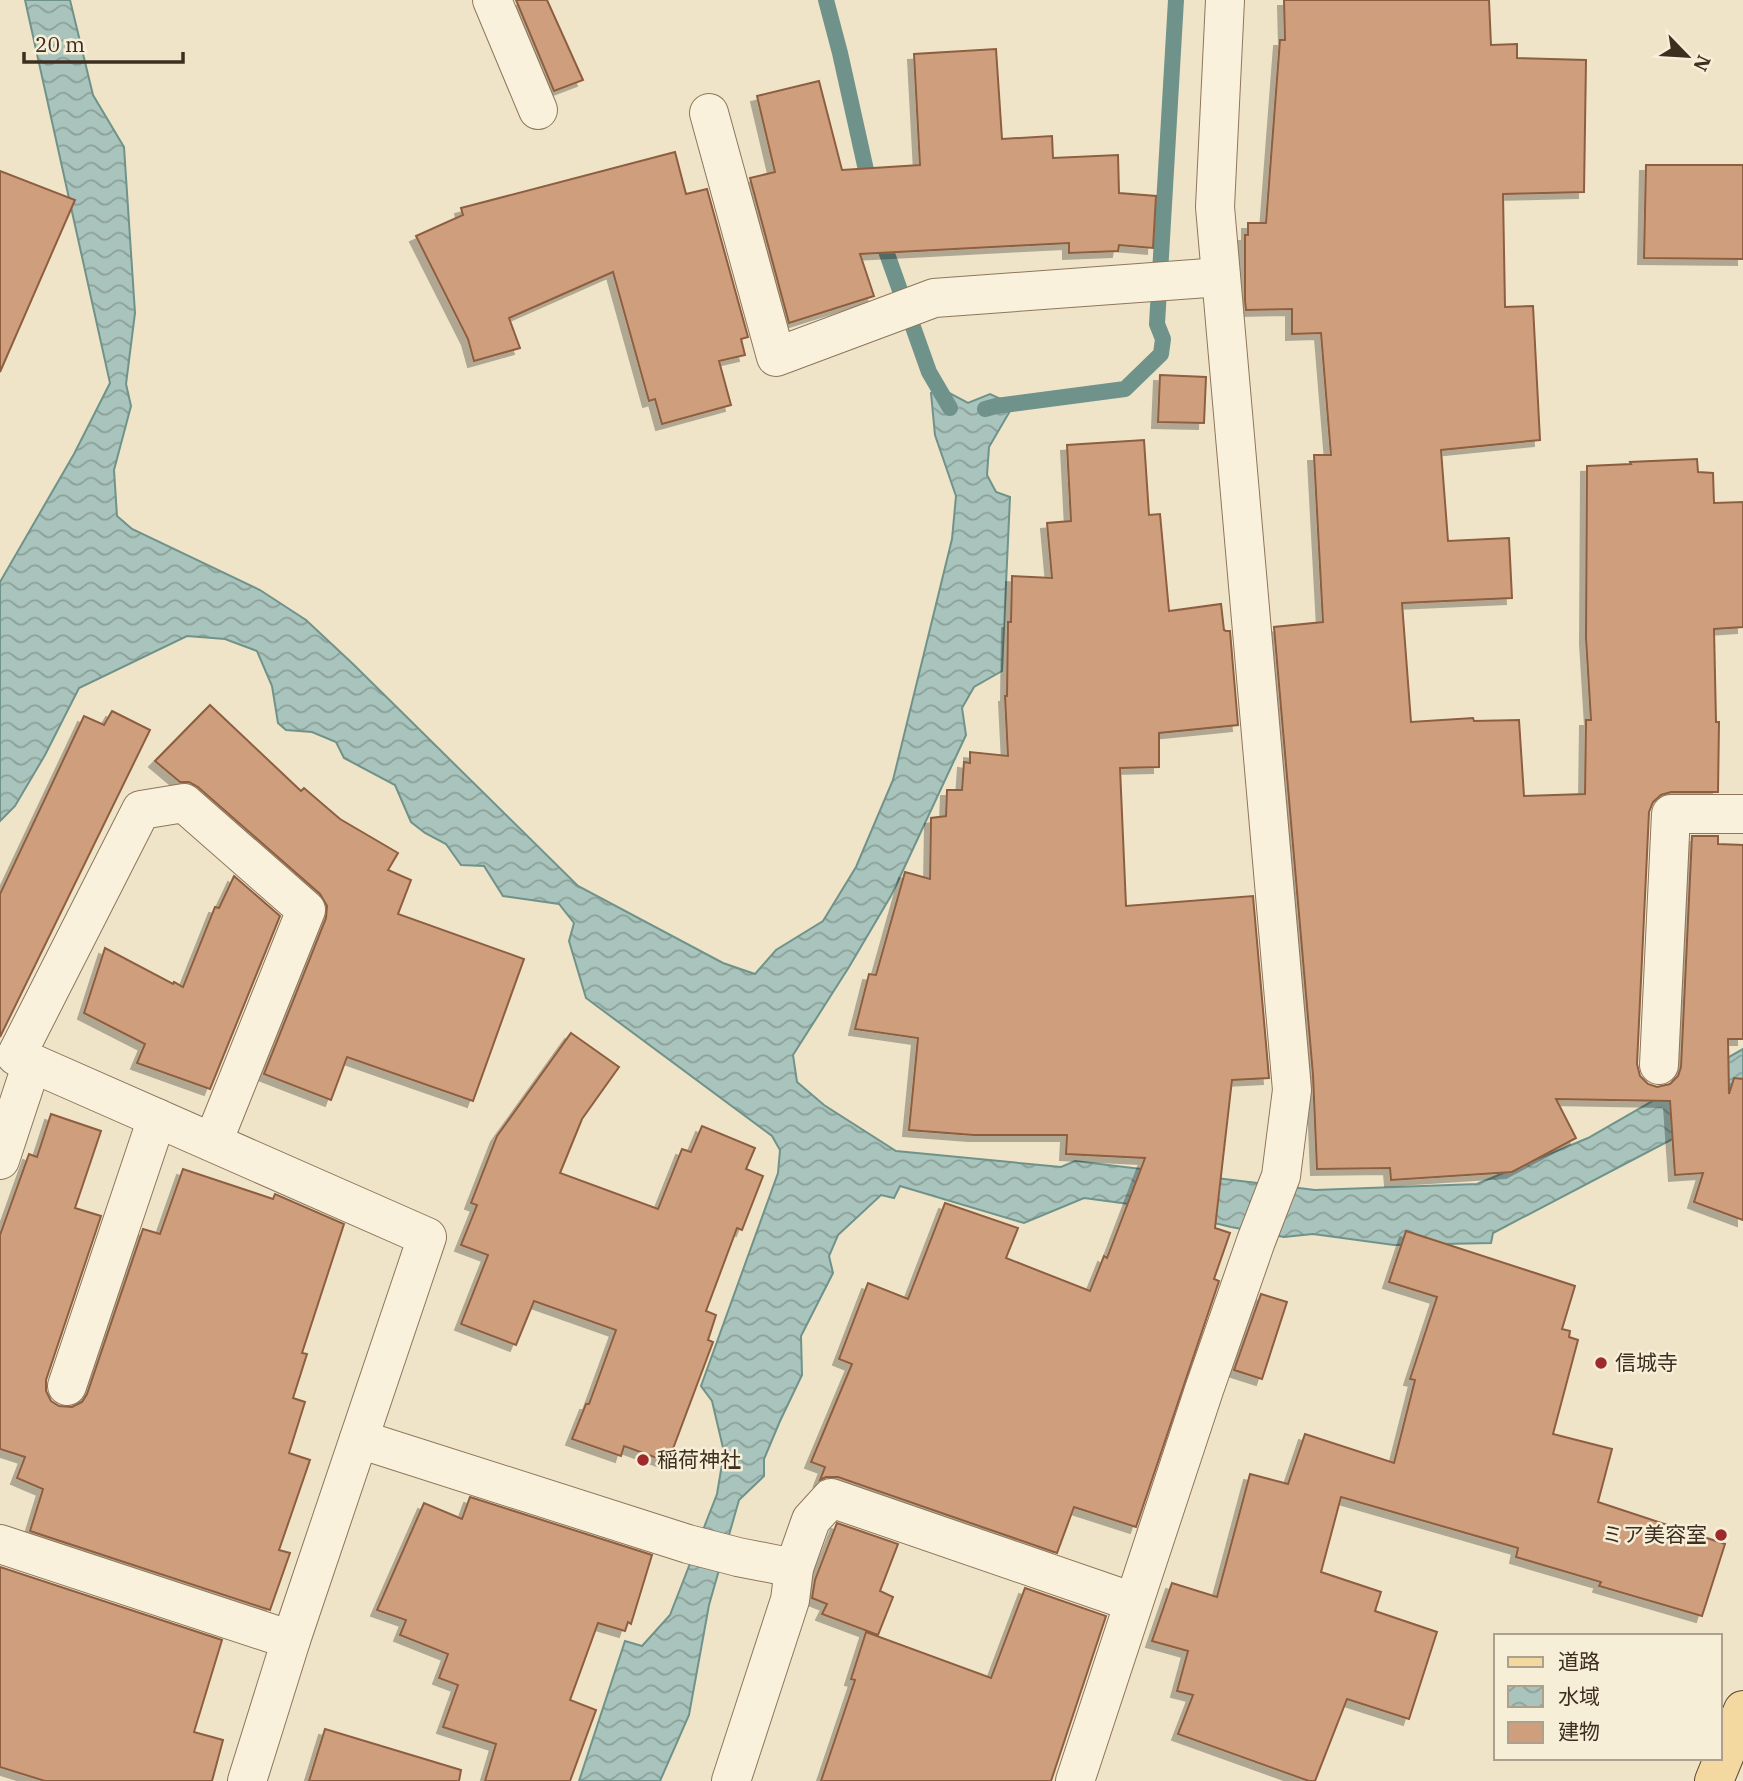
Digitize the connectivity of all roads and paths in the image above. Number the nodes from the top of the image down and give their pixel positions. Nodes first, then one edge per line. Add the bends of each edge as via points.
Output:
1 (492, 0) edge
2 (1225, 0) edge
3 (538, 110) dead end
4 (709, 113) dead end
5 (1221, 277) junction
6 (1743, 814) edge
7 (32, 1063) junction
8 (1659, 1065) dead end
9 (157, 1118) junction
10 (212, 1142) junction
11 (0, 1160) edge
12 (67, 1386) dead end
13 (359, 1439) junction
14 (0, 1544) edge
15 (794, 1568) junction
16 (1133, 1602) junction
17 (291, 1640) junction
18 (1743, 1710) edge
19 (247, 1781) edge
20 (731, 1781) edge
21 (1075, 1781) edge
22 (1714, 1781) edge

1 - 3 street
2 - 5 street via 1215,207
4 - 5 street via 776,357 934,298
5 - 16 street via 1292,1090 1281,1176
6 - 8 street via 1671,814
7 - 9 street
7 - 10 street via 16,1056 141,810 184,803 306,910
7 - 11 street
9 - 10 street
9 - 12 street
10 - 13 street via 427,1237
13 - 15 street via 688,1544
13 - 17 street
14 - 17 street
15 - 16 street via 811,1520 831,1498
15 - 20 street via 790,1600
16 - 21 street
17 - 19 street
18 - 22 main road

